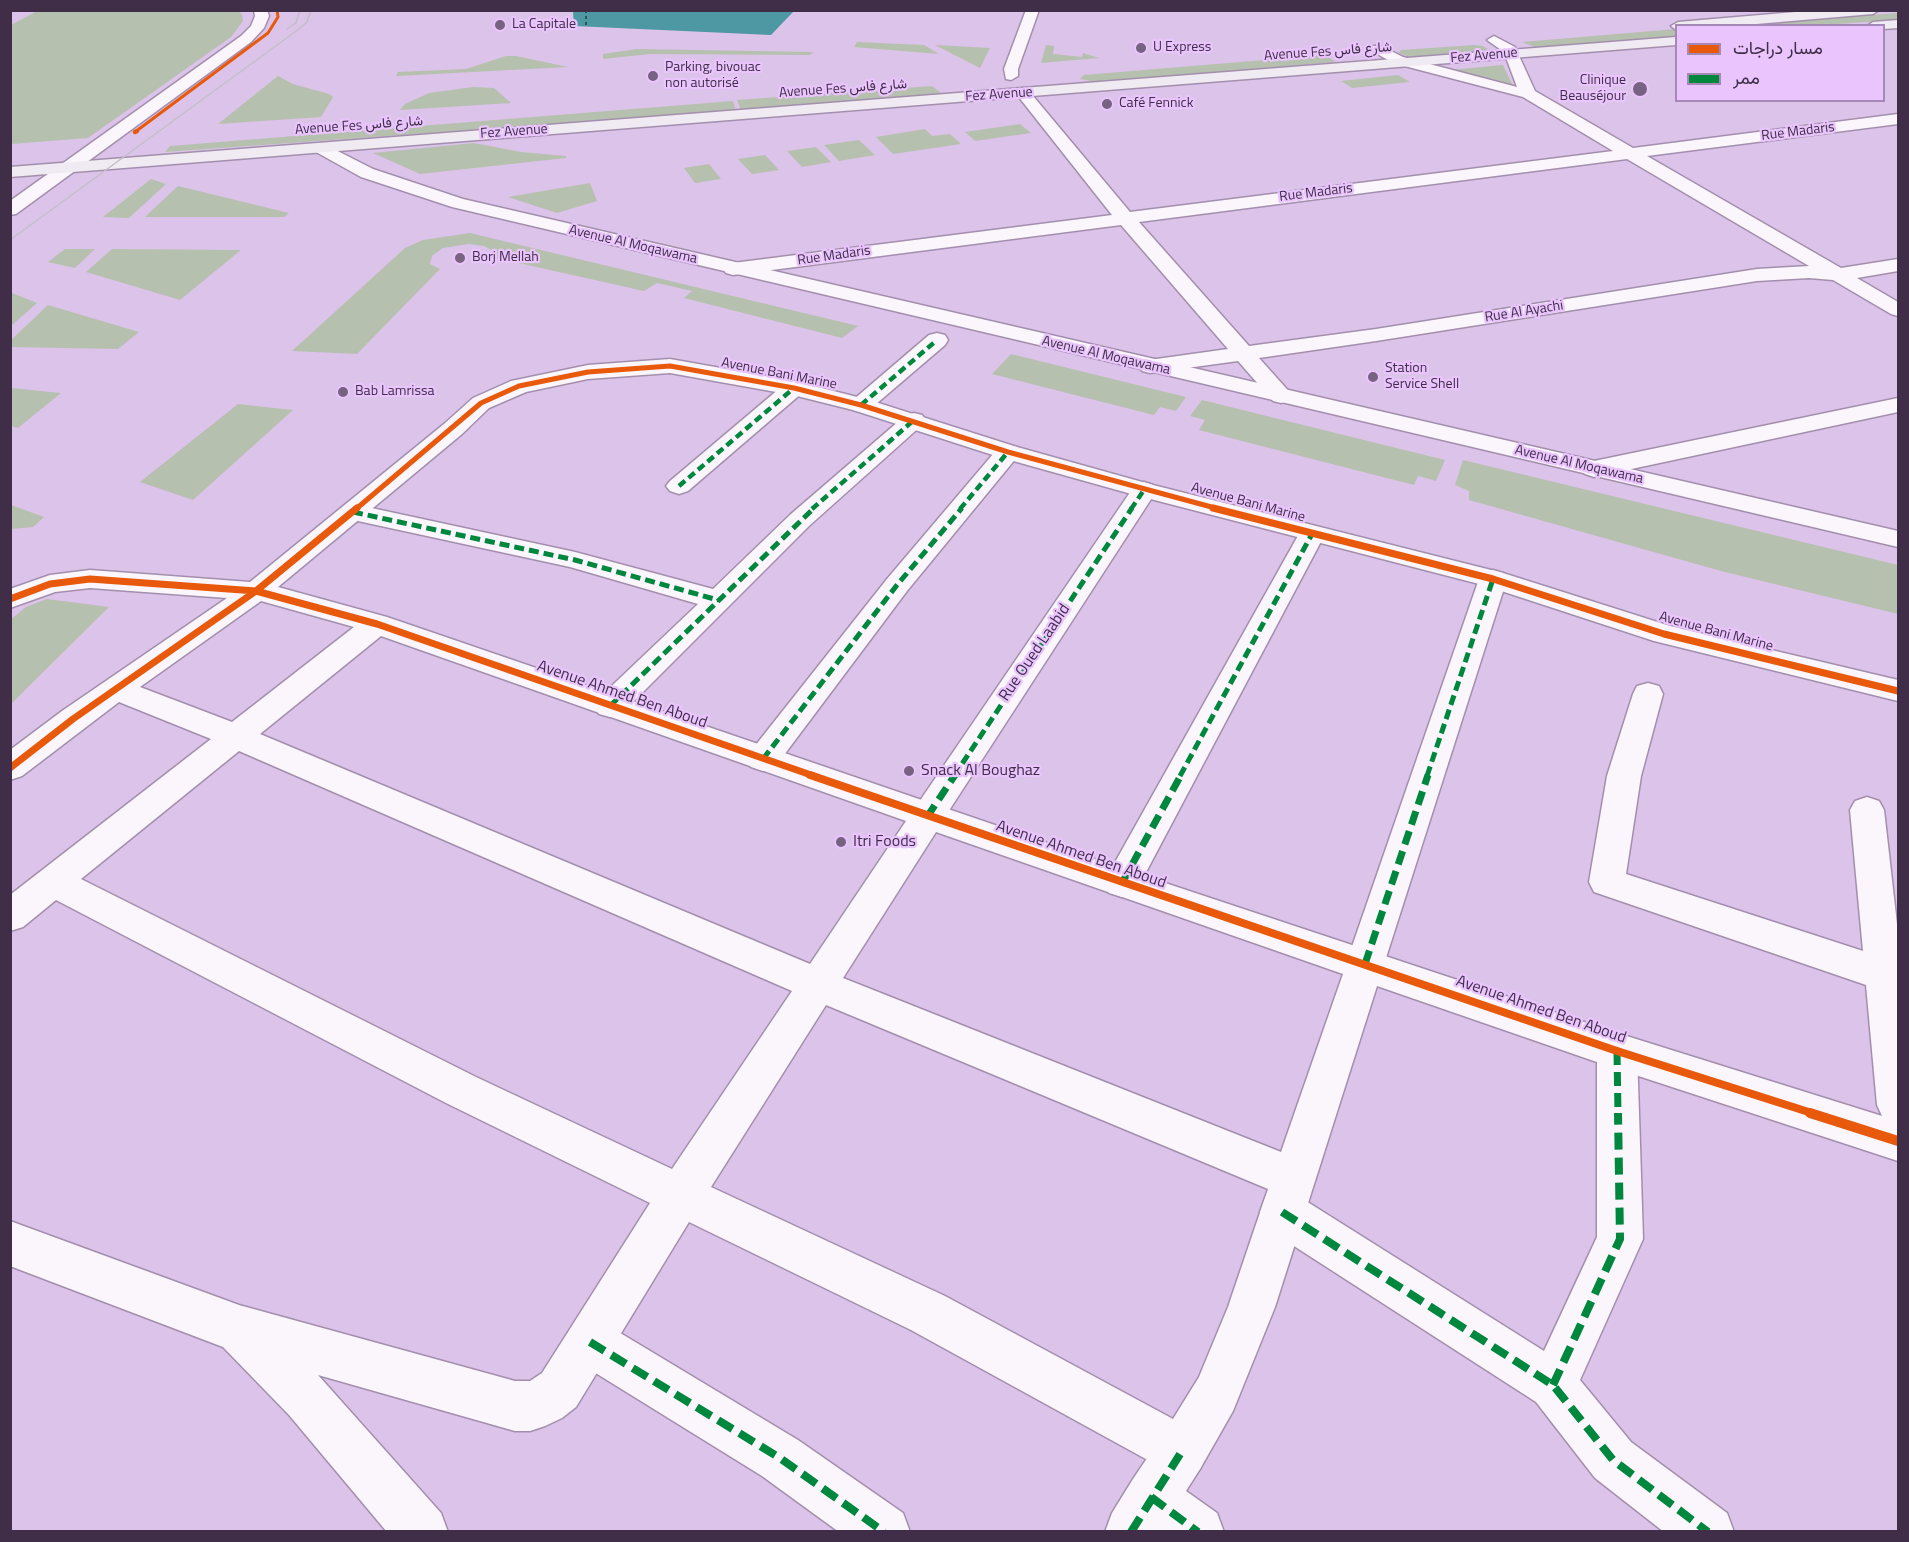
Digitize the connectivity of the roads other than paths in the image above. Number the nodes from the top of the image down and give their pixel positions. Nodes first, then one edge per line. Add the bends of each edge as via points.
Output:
1 (260, 10) edge
2 (1033, 10) edge
3 (1873, 10) edge
4 (1698, 24) edge
5 (1517, 38) dead end
6 (1488, 40) joint
7 (1675, 41) edge
8 (1400, 47) dead end
9 (1371, 49) joint
10 (1512, 54) junction
11 (1409, 62) junction
12 (1011, 76) junction
13 (1027, 84) junction
14 (1528, 94) junction
15 (995, 95) junction
16 (1899, 119) edge
17 (151, 142) dead end
18 (97, 147) junction
19 (322, 147) junction
20 (62, 149) dead end
21 (1629, 153) junction
22 (71, 167) junction
23 (10, 172) edge
24 (10, 210) edge
25 (1124, 217) junction
26 (1899, 265) edge
27 (733, 269) junction
28 (1838, 275) junction
29 (1899, 310) edge
30 (937, 340) dead end
31 (1242, 353) junction
32 (1150, 366) junction
33 (794, 388) junction
34 (1281, 396) junction
35 (861, 405) junction
36 (1899, 405) edge
37 (914, 420) junction
38 (1008, 452) junction
39 (1594, 469) junction
40 (679, 486) dead end
41 (1144, 490) junction
42 (353, 512) junction
43 (1312, 534) junction
44 (1899, 539) edge
45 (1493, 579) junction
46 (256, 591) junction
47 (10, 599) edge
48 (718, 600) junction
49 (377, 624) junction
50 (116, 689) junction
51 (1899, 691) edge
52 (1648, 694) dead end
53 (610, 706) junction
54 (235, 736) junction
55 (763, 759) junction
56 (10, 768) edge
57 (1866, 810) dead end
58 (927, 817) junction
59 (54, 882) junction
60 (1122, 883) junction
61 (10, 916) edge
62 (1365, 964) junction
63 (1891, 977) edge
64 (816, 984) junction
65 (1617, 1050) junction
66 (1899, 1104) edge
67 (1899, 1141) edge
68 (681, 1194) junction
69 (1288, 1195) junction
70 (10, 1244) edge
71 (239, 1329) junction
72 (590, 1342) junction
73 (1553, 1385) junction
74 (1182, 1451) junction
75 (1141, 1514) edge
76 (422, 1532) edge
77 (884, 1532) edge
78 (1198, 1532) edge
79 (1708, 1532) edge

1 - 18 street via 262,16 257,27 246,39
2 - 12 street
3 - 4 main road
5 - 6 main road
6 - 10 street via 1506,46
7 - 10 main road, Fez Avenue
8 - 9 main road, Avenue Fes شارع فاس
9 - 11 street
10 - 11 main road, Fez Avenue
10 - 14 street
11 - 13 main road, Fez Avenue
11 - 14 street
12 - 13 main road
12 - 15 main road via 979,82 978,87
13 - 15 main road, Fez Avenue
13 - 25 street
14 - 21 street
15 - 19 main road, Fez Avenue
16 - 21 street, Rue Madaris
17 - 18 main road
18 - 20 main road
18 - 22 street
19 - 22 main road, Avenue Fes شارع فاس
19 - 27 street, Avenue Al Moqawama via 367,173 417,191
21 - 25 street, Rue Madaris
21 - 28 street
22 - 23 main road, Avenue Fes شارع فاس
22 - 24 street
25 - 27 street, Rue Madaris
25 - 31 street
26 - 28 street, Rue Al Ayachi
27 - 32 street, Avenue Al Moqawama
28 - 29 street
28 - 31 street, Rue Al Ayachi via 1757,275
30 - 35 street
31 - 32 street, Rue Al Ayachi
31 - 34 street
32 - 34 street, Avenue Al Moqawama
33 - 35 street, Avenue Bani Marine
33 - 40 street
33 - 42 street, Avenue Bani Marine via 670,366 588,372 519,386 481,403
34 - 39 street, Avenue Al Moqawama
35 - 37 street, Avenue Bani Marine
36 - 39 street
37 - 38 street, Avenue Bani Marine
37 - 48 street via 800,520
38 - 41 street, Avenue Bani Marine
38 - 55 street via 897,585
39 - 44 street, Avenue Al Moqawama
41 - 43 street, Avenue Bani Marine
41 - 58 street, Rue Oued Laabid
42 - 46 street, Avenue Bani Marine
42 - 48 street via 575,560
43 - 45 street, Avenue Bani Marine
43 - 60 street
45 - 51 street, Avenue Bani Marine via 1664,634
45 - 62 street
46 - 47 street, Avenue Ahmed Ben Aboud via 90,579 50,584
46 - 49 street, Avenue Ahmed Ben Aboud
46 - 50 street, Avenue Bani Marine
48 - 53 street
49 - 53 street, Avenue Ahmed Ben Aboud
49 - 54 street
50 - 54 street
50 - 56 street, Avenue Bani Marine
52 - 63 street via 1624,776 1607,882
53 - 55 street, Avenue Ahmed Ben Aboud
54 - 59 street
54 - 64 street
55 - 58 street, Avenue Ahmed Ben Aboud
57 - 63 street
58 - 60 street, Avenue Ahmed Ben Aboud
58 - 64 street, Rue Oued Laabid
59 - 61 street
59 - 68 street via 461,1090
60 - 62 street, Avenue Ahmed Ben Aboud
62 - 65 street, Avenue Ahmed Ben Aboud
62 - 69 street
63 - 66 street
64 - 68 street, Rue Oued Laabid
64 - 69 street
65 - 67 street, Avenue Ahmed Ben Aboud
65 - 73 street via 1620,1239
68 - 72 street, Rue Oued Laabid
68 - 74 street via 928,1313
69 - 73 street
69 - 74 street via 1251,1307 1216,1394
70 - 71 street, Rue Oued Laabid
71 - 72 street, Rue Oued Laabid via 515,1406 545,1401 559,1390
71 - 76 street via 306,1398
72 - 77 street via 780,1458
73 - 79 street via 1613,1460
74 - 75 street
75 - 78 street

